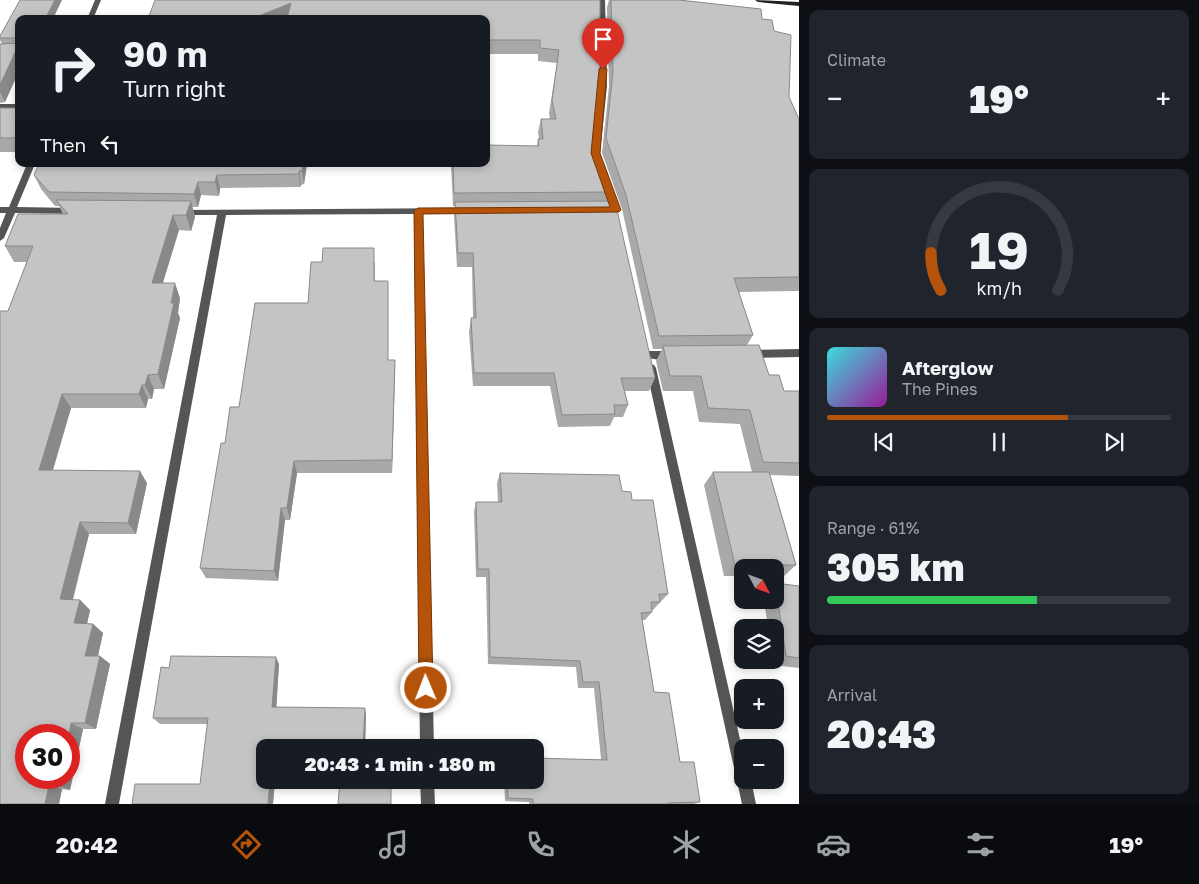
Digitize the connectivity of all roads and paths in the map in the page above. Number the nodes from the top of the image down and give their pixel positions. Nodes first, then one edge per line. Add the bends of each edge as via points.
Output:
1 (98, 0) edge
2 (602, 0) edge
3 (758, 0) edge
4 (799, 4) edge
5 (92, 15) edge
6 (0, 106) edge
7 (15, 106) edge
8 (30, 167) edge
9 (602, 172) edge
10 (0, 210) edge
11 (12, 211) junction
12 (82, 211) edge
13 (418, 211) junction
14 (478, 211) edge
15 (172, 212) edge
16 (222, 212) junction
17 (0, 238) edge
18 (799, 353) edge
19 (742, 354) edge
20 (686, 355) edge
21 (427, 739) edge
22 (734, 739) edge
23 (427, 789) edge
24 (746, 789) edge
25 (112, 804) edge
26 (428, 804) edge
27 (749, 804) edge

1 - 5 street
2 - 9 street via 603,86 596,153
3 - 4 street
6 - 7 street
8 - 11 street
10 - 11 street
11 - 12 street
11 - 17 street
13 - 14 street
13 - 16 street
13 - 21 street
15 - 16 street
16 - 25 street
18 - 19 street
20 - 22 street via 647,350
23 - 26 street
24 - 27 street

